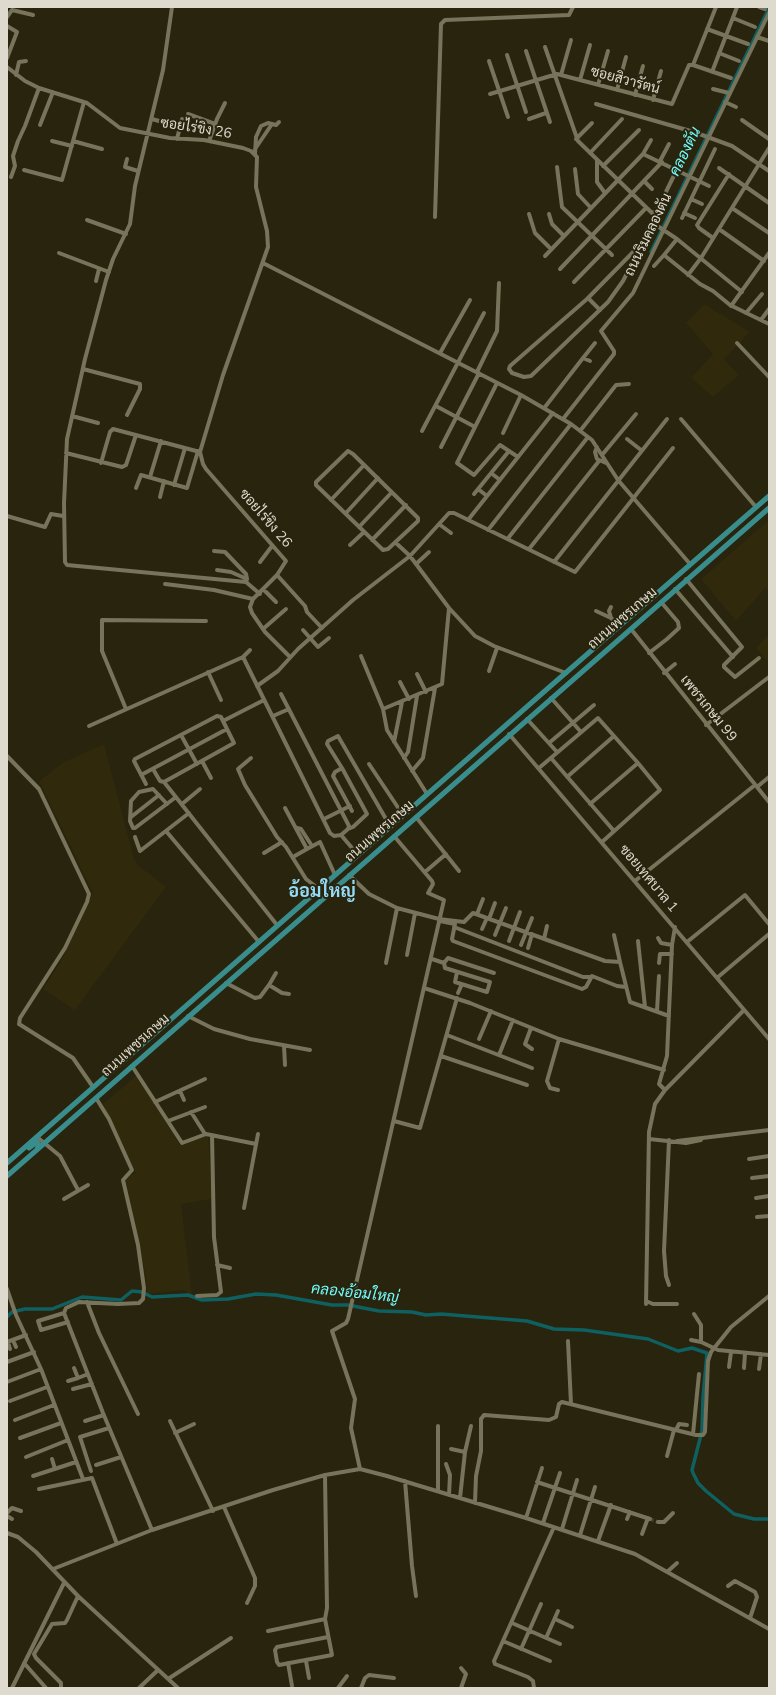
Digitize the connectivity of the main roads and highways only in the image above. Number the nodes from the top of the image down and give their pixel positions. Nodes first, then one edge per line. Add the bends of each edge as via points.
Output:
1 (769, 496) edge
2 (769, 508) edge
3 (632, 614) junction
4 (627, 619) junction
5 (639, 621) junction
6 (631, 629) junction
7 (91, 1102) junction
8 (49, 1126) junction
9 (37, 1149) junction
10 (7, 1163) edge
11 (7, 1167) edge
12 (7, 1176) edge

1 - 3 main road, ถนนเพชรเกษม
2 - 5 main road, ถนนเพชรเกษม
3 - 4 main road, ถนนเพชรเกษม
3 - 5 main road via 633,621
4 - 6 main road
4 - 8 main road, ถนนเพชรเกษม
5 - 6 main road, ถนนเพชรเกษม
6 - 7 main road, ถนนเพชรเกษม
7 - 8 main road via 78,1109 48,1134 46,1132
7 - 9 main road, ถนนเพชรเกษม
8 - 10 main road, ถนนเพชรเกษม
9 - 11 main road via 37,1142
9 - 12 main road, ถนนเพชรเกษม

